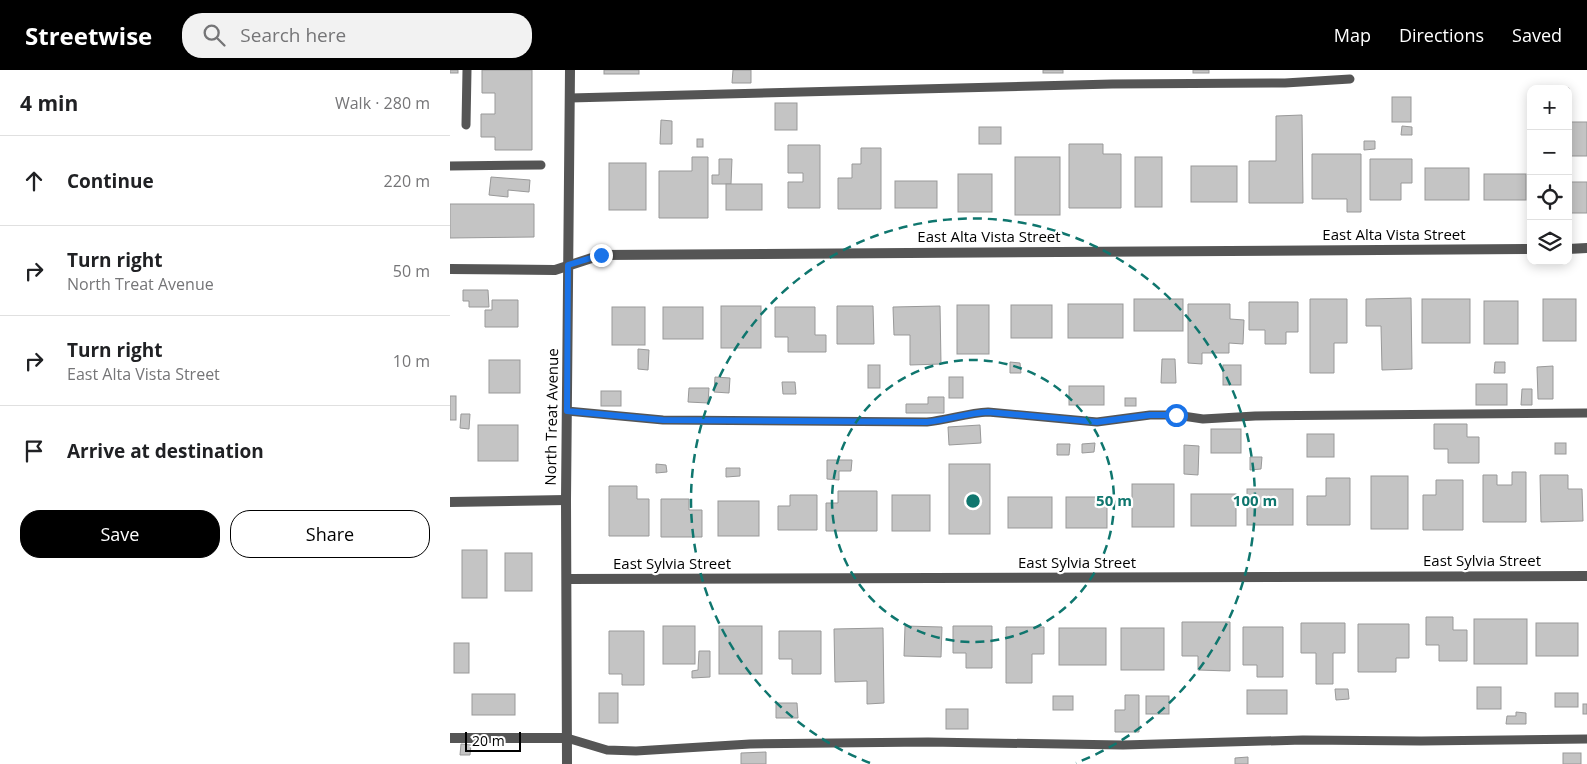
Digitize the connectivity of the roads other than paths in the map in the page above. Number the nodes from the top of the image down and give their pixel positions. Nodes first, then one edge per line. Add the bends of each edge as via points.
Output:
1 (467, 70) edge
2 (570, 70) edge
3 (1350, 79) dead end
4 (570, 98) junction
5 (466, 125) dead end
6 (541, 165) dead end
7 (450, 166) edge
8 (1572, 248) edge
9 (1587, 248) edge
10 (1527, 249) edge
11 (568, 265) junction
12 (450, 269) edge
13 (567, 411) junction
14 (1587, 413) edge
15 (566, 500) junction
16 (450, 502) edge
17 (1587, 576) edge
18 (567, 579) junction
19 (450, 738) edge
20 (567, 738) junction
21 (1587, 739) edge
22 (567, 764) edge

1 - 5 lane
2 - 4 street, North Treat Avenue
3 - 4 lane
4 - 11 street, North Treat Avenue
6 - 7 lane
8 - 9 street
10 - 11 street, East Alta Vista Street via 601,255
11 - 12 street, East Alta Vista Street via 555,270
11 - 13 street, North Treat Avenue
13 - 14 lane via 663,420 927,422 988,412 1097,422 1150,415 1202,419
13 - 15 street, North Treat Avenue
15 - 16 street
15 - 18 street, North Treat Avenue
17 - 18 street, East Sylvia Street
18 - 20 street, North Treat Avenue
19 - 20 street
20 - 21 lane via 607,750 636,751 759,744 928,742 1123,746 1293,740
20 - 22 street, North Treat Avenue

